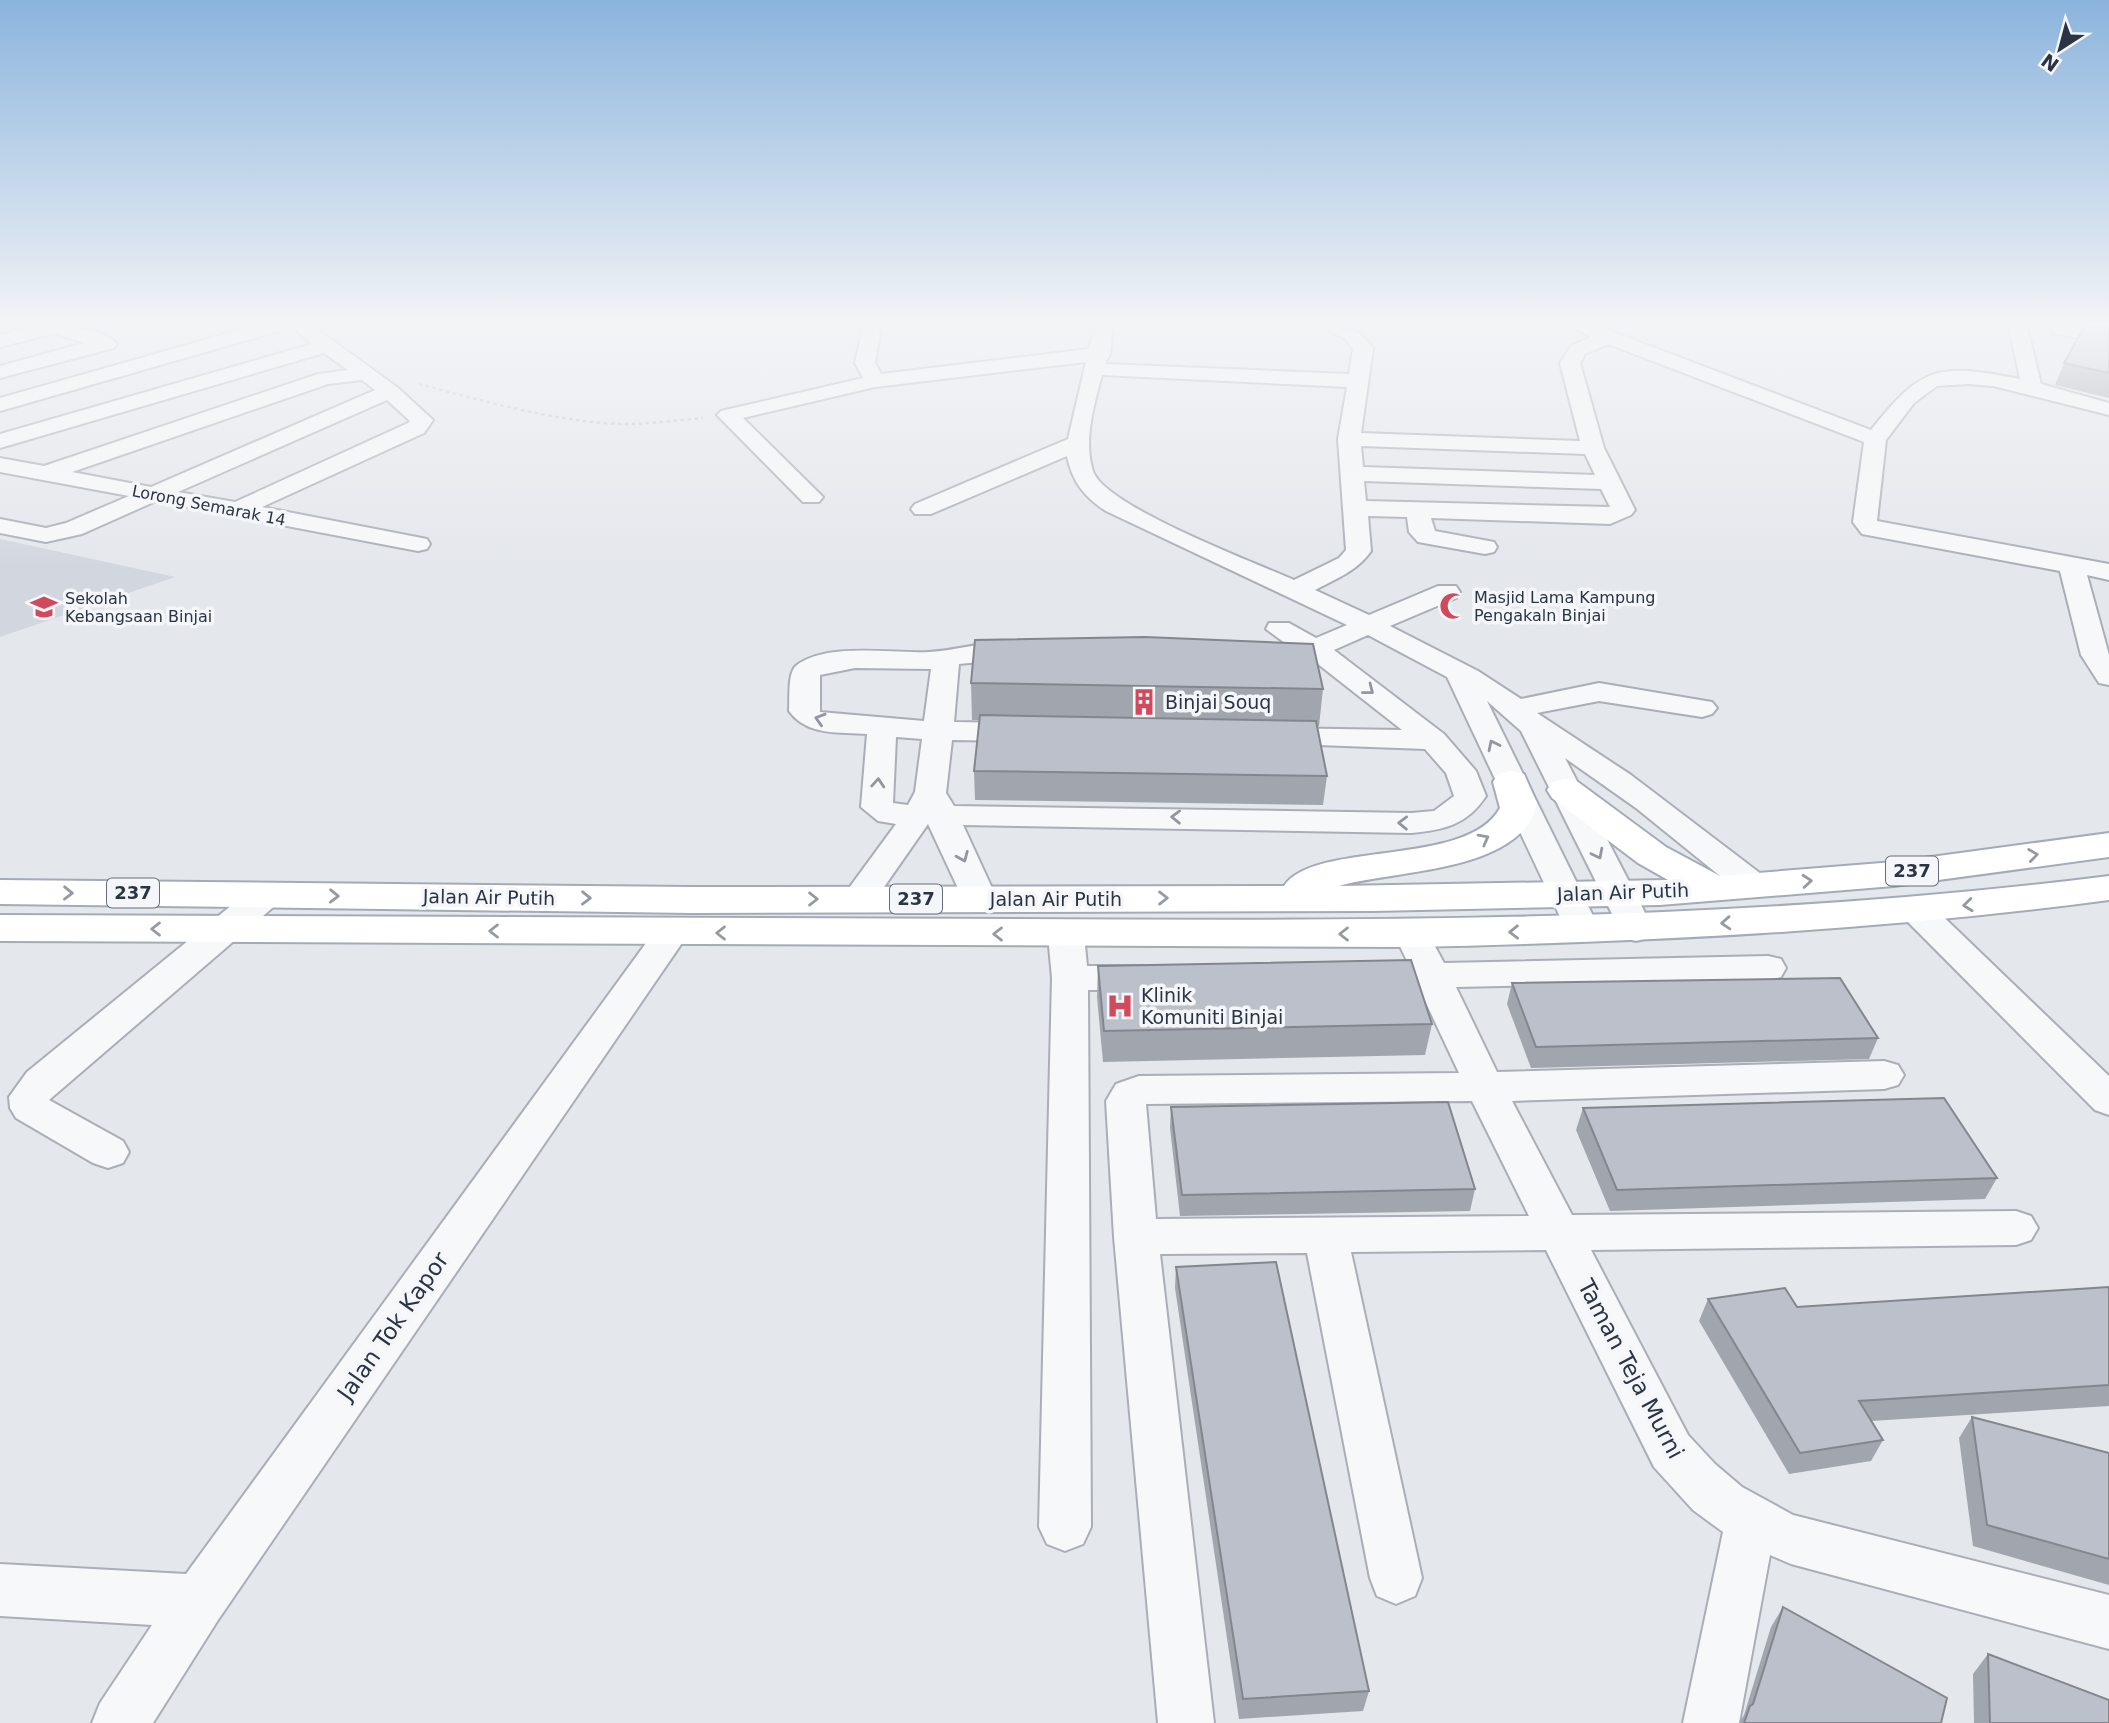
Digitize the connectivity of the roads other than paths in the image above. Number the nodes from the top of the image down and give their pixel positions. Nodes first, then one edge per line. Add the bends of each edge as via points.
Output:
1 (114, 407) edge
2 (239, 407) edge
3 (352, 407) edge
4 (409, 407) edge
5 (761, 407) edge
6 (1086, 407) edge
7 (1355, 407) edge
8 (1582, 407) edge
9 (1792, 407) edge
10 (1902, 407) edge
11 (1349, 439) junction
12 (1875, 439) junction
13 (0, 441) edge
14 (1078, 443) junction
15 (1593, 448) junction
16 (0, 465) edge
17 (45, 474) junction
18 (1353, 474) junction
19 (1609, 482) junction
20 (153, 494) junction
21 (811, 497) dead end
22 (1356, 508) junction
23 (923, 509) dead end
24 (237, 510) junction
25 (1418, 510) junction
26 (0, 526) edge
27 (418, 544) dead end
28 (1485, 547) dead end
29 (2071, 565) junction
30 (2109, 572) edge
31 (1296, 589) junction
32 (1447, 592) dead end
33 (1322, 601) junction
34 (1369, 624) junction
35 (1279, 629) junction
36 (1315, 648) junction
37 (1042, 652) edge
38 (946, 659) junction
39 (1459, 673) junction
40 (2109, 677) edge
41 (1702, 708) dead end
42 (1526, 718) junction
43 (882, 726) junction
44 (936, 731) junction
45 (1046, 733) edge
46 (1254, 736) edge
47 (1433, 740) junction
48 (1511, 782) junction
49 (1565, 790) junction
50 (931, 808) junction
51 (2109, 845) edge
52 (1753, 885) junction
53 (1714, 888) junction
54 (2109, 888) edge
55 (0, 892) edge
56 (1618, 894) junction
57 (266, 895) junction
58 (1565, 895) junction
59 (1279, 898) junction
60 (858, 899) junction
61 (980, 899) junction
62 (1917, 911) junction
63 (0, 928) edge
64 (225, 930) junction
65 (1582, 930) junction
66 (1636, 930) junction
67 (672, 932) junction
68 (1412, 934) junction
69 (1066, 935) junction
70 (1768, 968) dead end
71 (1432, 975) junction
72 (1376, 976) edge
73 (1181, 977) edge
74 (1070, 978) junction
75 (1884, 1075) dead end
76 (1485, 1087) junction
77 (2109, 1100) edge
78 (108, 1152) dead end
79 (2016, 1228) dead end
80 (1559, 1233) junction
81 (1326, 1236) junction
82 (1136, 1237) junction
83 (1750, 1523) junction
84 (1065, 1527) dead end
85 (1396, 1578) dead end
86 (0, 1590) edge
87 (199, 1601) junction
88 (2109, 1622) edge
89 (120, 1723) edge
90 (1185, 1723) edge
91 (1711, 1723) edge

1 - 13 street
2 - 17 street
3 - 20 street
4 - 24 street via 422,420 416,428
5 - 21 street via 728,415
6 - 14 street
7 - 11 street
8 - 15 street
9 - 12 street
10 - 12 street
11 - 15 street
11 - 18 street
12 - 29 street via 1865,522 1871,529
14 - 23 street
14 - 31 street via 1080,470 1089,486 1109,503
15 - 19 street
16 - 17 street, Lorong Semarak 14
17 - 20 street, Lorong Semarak 14
18 - 19 street
18 - 22 street
19 - 25 street via 1623,510 1610,517
20 - 24 street, Lorong Semarak 14
20 - 26 street via 60,534 46,536
22 - 25 street
22 - 31 street via 1359,551
24 - 27 street, Lorong Semarak 14
25 - 28 street via 1421,532 1427,537
29 - 30 street
29 - 40 street via 2095,655
31 - 33 street
32 - 34 street
33 - 34 street
33 - 35 street
34 - 36 street
34 - 39 street
35 - 36 street
35 - 36 street via 1251,655
36 -> 47 lane
37 - 38 street via 984,649
43 -> 38 street via 810,718 804,711 806,671 826,663
38 - 44 street
39 - 42 street
48 -> 39 street
41 - 42 street via 1599,692
42 - 49 street
42 - 52 street via 1615,777
43 - 44 street
50 -> 43 lane via 889,814 877,807
44 - 45 street
44 - 50 street
46 - 47 street
47 -> 50 lane via 1461,771 1470,796 1451,817 1435,821
48 - 58 street
59 -> 48 main road via 1330,875 1439,857 1477,844 1514,817 1518,797
49 - 53 main road via 1652,855
49 -> 56 street
50 - 60 street
50 -> 61 street
52 -> 51 main road, Jalan Air Putih / 237 via 1894,874
52 - 53 main road, Jalan Air Putih / 237
53 - 56 main road, Jalan Air Putih / 237
54 -> 62 main road, Jalan Air Putih / 237
55 -> 57 main road, Jalan Air Putih / 237
56 - 58 main road, Jalan Air Putih / 237
56 - 66 street
57 -> 60 main road, Jalan Air Putih / 237
57 - 64 street
58 - 59 main road, Jalan Air Putih / 237
58 - 65 street
61 -> 59 main road, Jalan Air Putih / 237
60 - 61 main road, Jalan Air Putih / 237
62 -> 66 main road, Jalan Air Putih / 237
62 - 77 street
64 -> 63 main road, Jalan Air Putih / 237
67 -> 64 main road, Jalan Air Putih / 237
64 - 78 street via 41,1082 29,1097 30,1108
65 - 66 main road, Jalan Air Putih / 237
65 -> 68 main road, Jalan Air Putih / 237
69 -> 67 main road, Jalan Air Putih / 237
67 - 87 street, Jalan Tok Kapor
68 -> 69 main road, Jalan Air Putih / 237
68 - 71 street, Taman Teja Murni
69 - 74 street
70 - 71 street
71 - 72 street
71 - 76 street, Taman Teja Murni
73 - 74 street
74 - 84 street
75 - 76 street
76 - 80 street, Taman Teja Murni
76 - 82 street via 1139,1090 1126,1101
79 - 80 street
80 - 81 street
80 - 83 street, Taman Teja Murni via 1671,1451 1696,1482
81 - 82 street
81 - 85 street
82 - 90 street
83 - 88 street, Taman Teja Murni via 1791,1539
83 - 91 street
86 - 87 street
87 - 89 street, Jalan Tok Kapor

